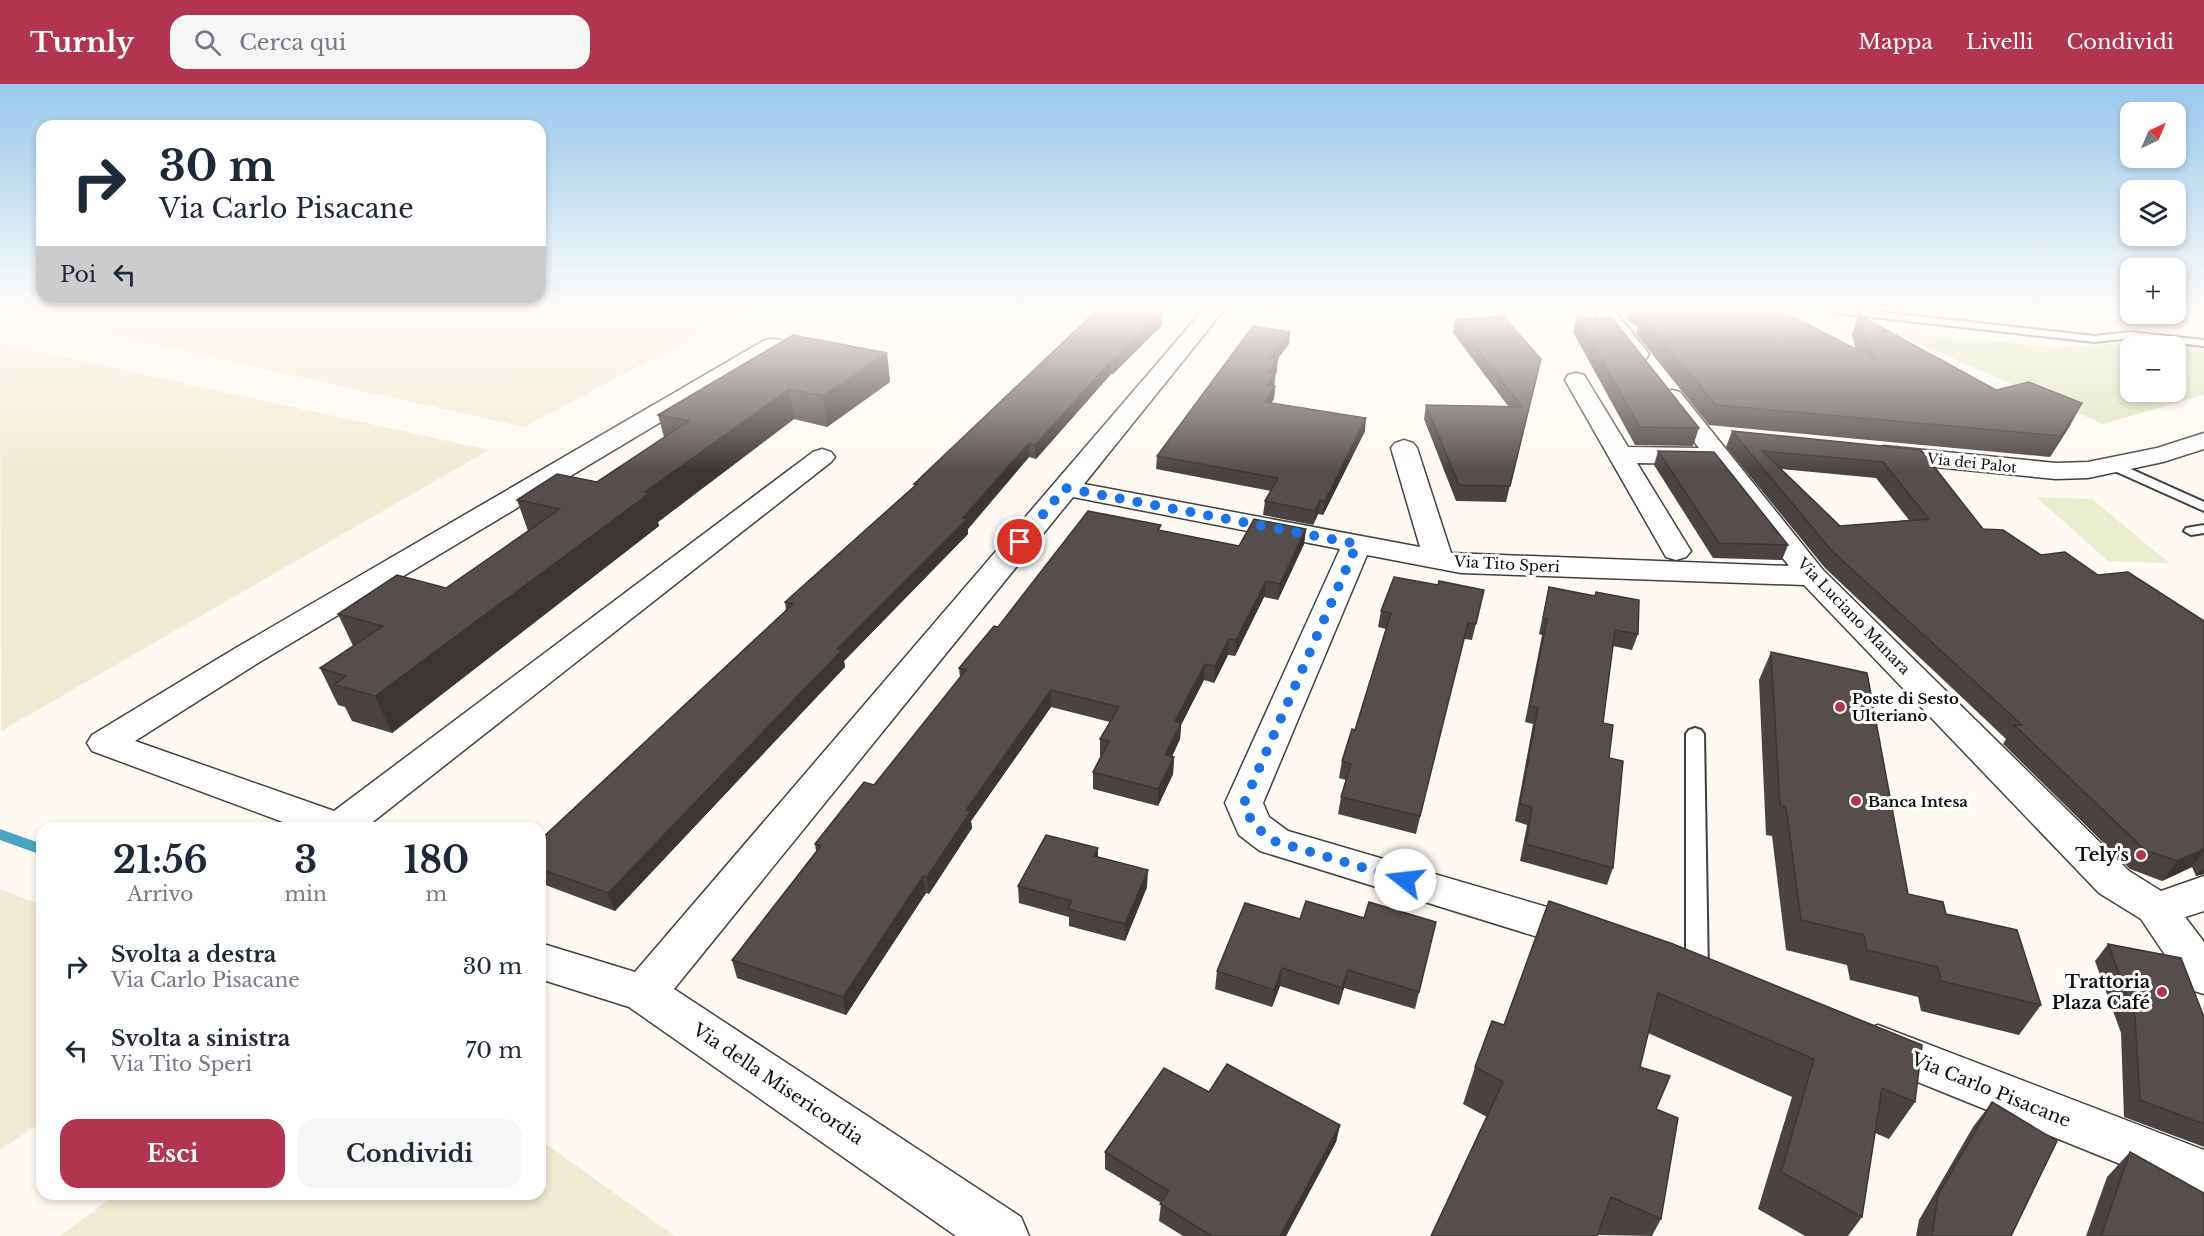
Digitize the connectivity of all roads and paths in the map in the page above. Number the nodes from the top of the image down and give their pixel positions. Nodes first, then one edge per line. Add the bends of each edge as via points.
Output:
1 (742, 364) edge
2 (1169, 364) edge
3 (1649, 364) edge
4 (1576, 380) dead end
5 (2204, 441) edge
6 (1717, 442) junction
7 (1404, 448) dead end
8 (1862, 451) edge
9 (1619, 454) junction
10 (822, 457) dead end
11 (2113, 465) junction
12 (1065, 488) junction
13 (2204, 507) edge
14 (1357, 544) junction
15 (1676, 551) dead end
16 (1438, 559) junction
17 (1812, 576) junction
18 (1695, 734) dead end
19 (323, 822) edge
20 (347, 822) edge
21 (2204, 892) edge
22 (2156, 908) junction
23 (1622, 948) edge
24 (546, 963) edge
25 (1697, 974) edge
26 (2204, 976) edge
27 (644, 993) junction
28 (1839, 1030) edge
29 (2204, 1174) edge
30 (1002, 1236) edge

1 - 19 street via 105,742
2 - 12 street
3 - 6 street, Via Luciano Manara
4 - 9 street
5 - 11 street, Via dei Palot
6 - 9 street
6 - 17 street, Via Luciano Manara
7 - 16 street
8 - 11 street, Via dei Palot via 2056,471
9 - 15 street
10 - 20 street
11 - 13 lane
12 - 14 street, Via Tito Speri
12 - 27 street
14 - 16 street, Via Tito Speri
14 - 23 street via 1244,803 1253,825 1274,841
16 - 17 street, Via Tito Speri via 1461,564
17 - 22 street, Via Luciano Manara via 2114,882
18 - 25 lane
21 - 22 street
22 - 26 street, Via Luciano Manara
24 - 27 street, Via della Misericordia
27 - 30 street, Via della Misericordia
28 - 29 street, Via Carlo Pisacane

